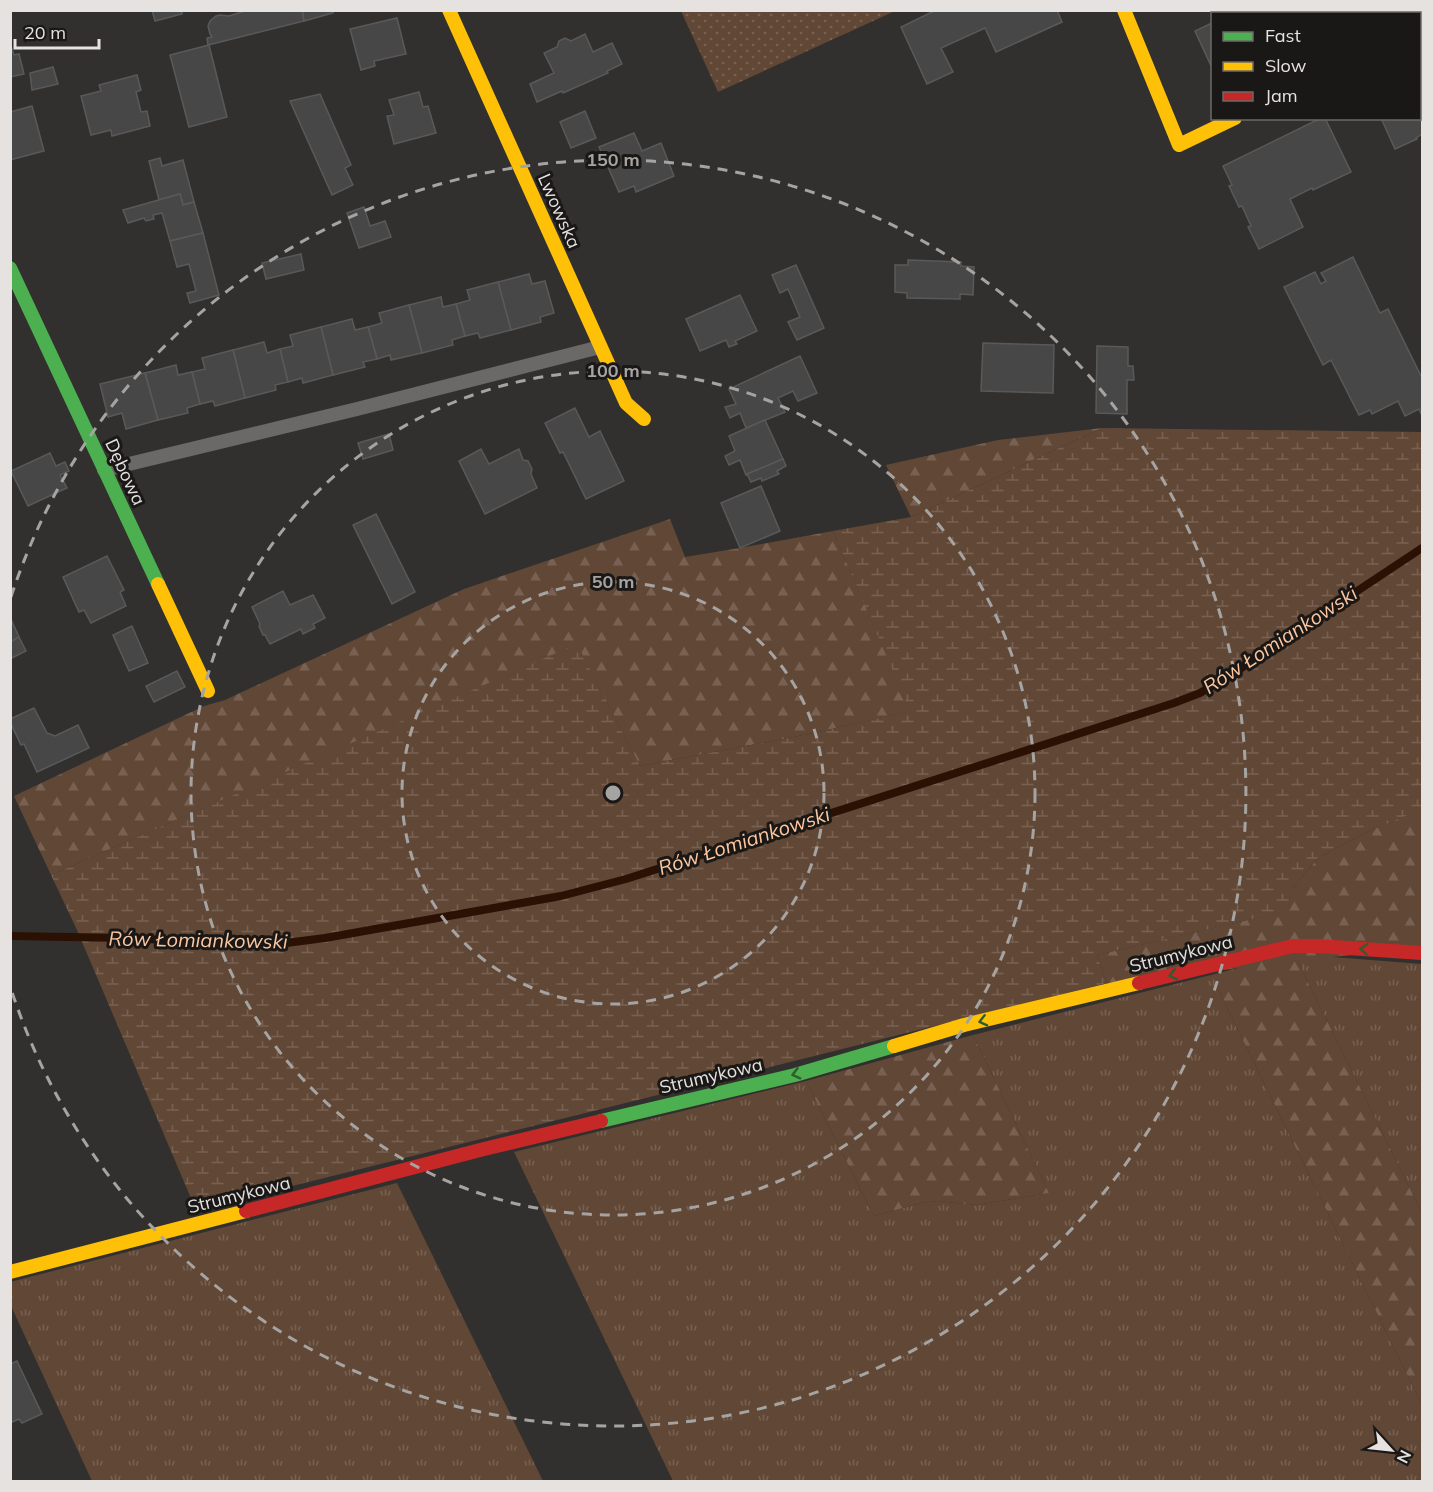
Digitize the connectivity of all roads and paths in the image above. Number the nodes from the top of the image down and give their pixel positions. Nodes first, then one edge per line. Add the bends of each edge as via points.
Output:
1 (449, 10) edge
2 (1124, 10) edge
3 (1231, 120) edge
4 (10, 268) edge
5 (600, 347) junction
6 (644, 419) dead end
7 (104, 470) junction
8 (208, 691) dead end
9 (1422, 954) edge
10 (10, 1272) edge

1 - 5 street, Lwowska
2 - 3 street via 1179,145
4 - 7 street, Dębowa
5 - 6 street, Lwowska via 626,403
5 - 7 lane
7 - 8 street, Dębowa
9 -> 10 street, Strumykowa via 1318,946 1293,946 1257,954 964,1025 795,1075 484,1149

